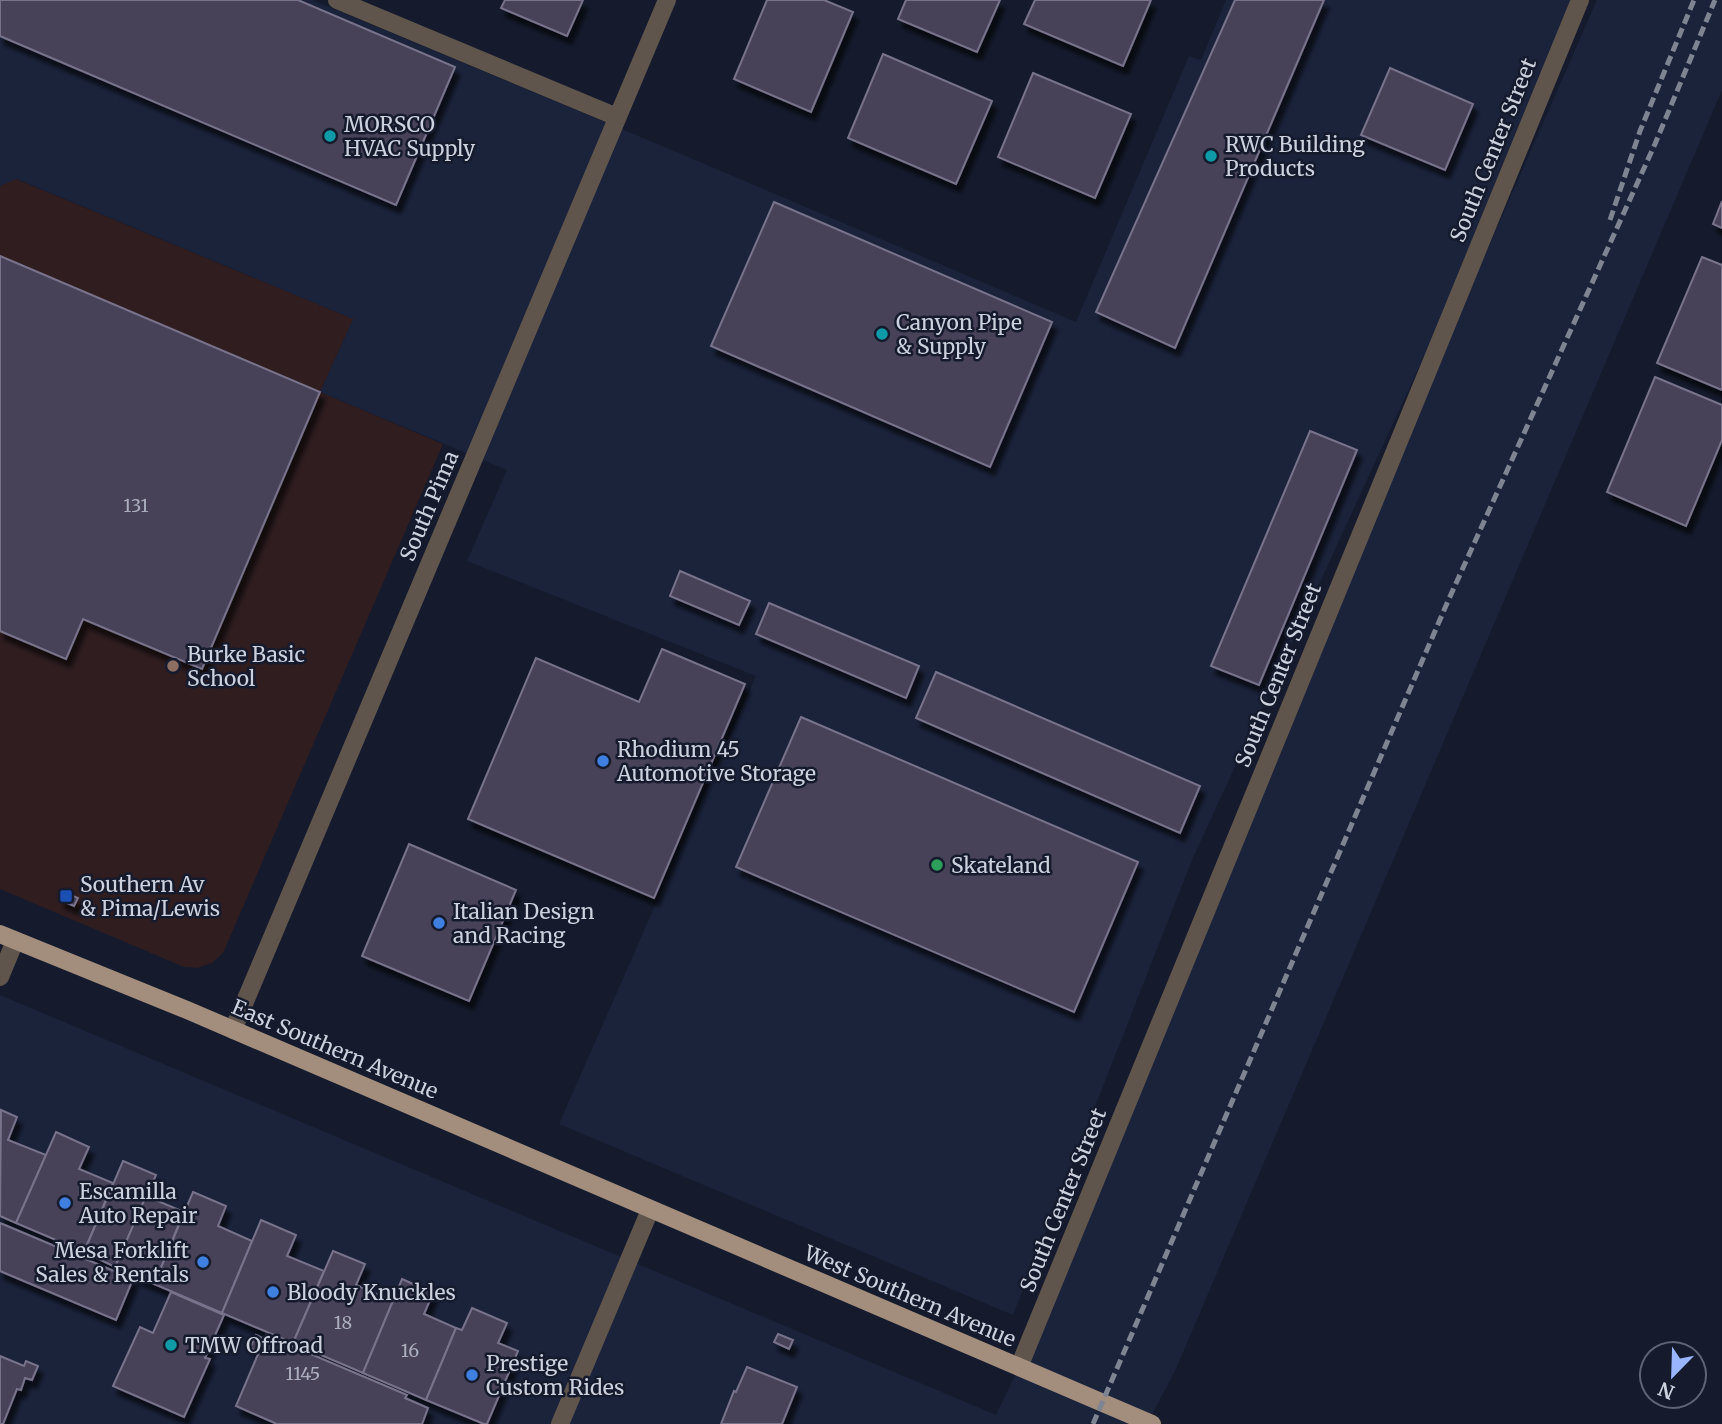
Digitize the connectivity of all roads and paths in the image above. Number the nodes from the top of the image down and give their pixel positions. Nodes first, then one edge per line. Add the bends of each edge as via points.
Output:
1 (337, 0) edge
2 (667, 0) edge
3 (1580, 0) edge
4 (617, 117) junction
5 (8, 937) edge
6 (0, 977) edge
7 (233, 1030) junction
8 (650, 1210) junction
9 (1019, 1367) junction
10 (560, 1424) edge
11 (1152, 1424) edge

1 - 4 street
2 - 4 street, South Pima
3 - 9 street, South Center Street
4 - 7 street, South Pima
5 - 6 street
5 - 7 main road, East Southern Avenue
7 - 8 main road, East Southern Avenue
8 - 9 main road, West Southern Avenue
8 - 10 street
9 - 11 main road, West Southern Avenue

